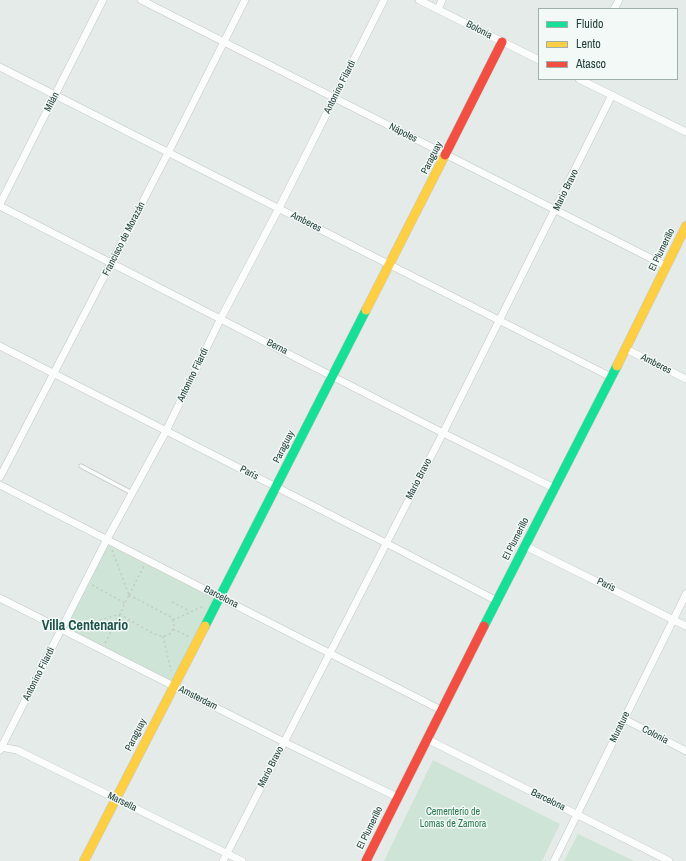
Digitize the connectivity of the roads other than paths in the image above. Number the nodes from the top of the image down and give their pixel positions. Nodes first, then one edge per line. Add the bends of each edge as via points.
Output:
1 (103, 0) edge
2 (141, 0) edge
3 (245, 0) edge
4 (384, 0) edge
5 (420, 0) edge
6 (442, 0) edge
7 (438, 9) junction
8 (223, 42) junction
9 (502, 42) junction
10 (538, 60) edge
11 (0, 67) edge
12 (582, 80) edge
13 (55, 95) junction
14 (612, 95) junction
15 (334, 98) junction
16 (686, 132) edge
17 (168, 153) junction
18 (446, 154) junction
19 (0, 205) edge
20 (279, 208) junction
21 (556, 210) junction
22 (686, 226) edge
23 (112, 262) junction
24 (389, 264) junction
25 (666, 266) junction
26 (220, 318) junction
27 (498, 321) junction
28 (0, 346) edge
29 (626, 349) junction
30 (55, 373) junction
31 (332, 376) junction
32 (611, 377) junction
33 (686, 379) edge
34 (166, 431) junction
35 (443, 433) junction
36 (81, 466) dead end
37 (0, 477) edge
38 (0, 485) edge
39 (275, 487) junction
40 (554, 488) junction
41 (132, 493) junction
42 (107, 539) junction
43 (386, 543) junction
44 (526, 546) junction
45 (686, 594) edge
46 (220, 596) junction
47 (0, 598) edge
48 (497, 601) junction
49 (673, 619) junction
50 (686, 626) edge
51 (64, 630) junction
52 (329, 654) junction
53 (174, 686) junction
54 (441, 710) junction
55 (624, 719) junction
56 (427, 740) junction
57 (284, 742) junction
58 (0, 748) edge
59 (686, 751) edge
60 (397, 797) junction
61 (116, 799) junction
62 (577, 814) junction
63 (227, 853) junction
64 (84, 861) edge
65 (223, 861) edge
66 (242, 861) edge
67 (366, 861) edge
68 (554, 861) edge
69 (669, 861) edge

1 - 13 street, Milán
2 - 8 street, Nápoles
3 - 8 street, Francisco de Morazán
4 - 15 street, Antonino Filardi
5 - 7 street, Bolonia
6 - 7 street
7 - 9 street, Bolonia
8 - 15 street, Nápoles
8 - 17 street, Francisco de Morazán
9 - 10 street, Bolonia
9 - 18 street, Paraguay
11 - 13 street, Amberes
12 - 14 street
13 - 17 street, Amberes
13 - 19 street, Milán
14 - 16 street
14 - 21 street, Mario Bravo
15 - 18 street, Nápoles
15 - 20 street, Antonino Filardi
17 - 20 street, Amberes
17 - 23 street, Francisco de Morazán
18 - 21 street, Nápoles
18 - 24 street, Paraguay
19 - 23 street, Berna
20 - 24 street, Amberes
20 - 26 street, Antonino Filardi
21 - 25 street, Nápoles
21 - 27 street, Mario Bravo
22 - 25 street, El Plumerillo
23 - 26 street, Berna
23 - 30 street, Francisco de Morazán
24 - 27 street, Amberes
24 - 31 street, Paraguay
25 - 29 street, El Plumerillo
26 - 31 street, Berna
26 - 34 street, Antonino Filardi
27 - 32 street, Amberes
27 - 35 street, Mario Bravo
28 - 30 street, París
29 - 32 street, El Plumerillo
29 - 33 street, Amberes
30 - 34 street, París
30 - 37 street, Francisco de Morazán
31 - 35 street, Berna
31 - 39 street, Paraguay
32 - 40 street, El Plumerillo
34 - 39 street, París
34 - 41 street, Antonino Filardi
35 - 40 street, Berna
35 - 43 street, Mario Bravo
36 - 41 lane
38 - 42 street, Barcelona
39 - 43 street, París
39 - 46 street, Paraguay
40 - 44 street, El Plumerillo
41 - 42 street, Antonino Filardi
42 - 46 street, Barcelona
42 - 51 street, Antonino Filardi
43 - 48 street, París
43 - 52 street, Mario Bravo
44 - 48 street, El Plumerillo
44 - 49 street, París
45 - 49 street, Murature
46 - 52 street, Barcelona
46 - 53 street, Paraguay
47 - 51 street, Amsterdam
48 - 54 street, El Plumerillo
49 - 50 street, París
49 - 55 street, Murature
51 - 53 street, Amsterdam
51 - 58 street, Antonino Filardi
52 - 54 street, Barcelona
52 - 57 street, Mario Bravo
53 - 57 street, Amsterdam
53 - 61 street, Paraguay
54 - 56 street, El Plumerillo
55 - 59 street, Colonia
55 - 62 street, Murature
56 - 60 street, El Plumerillo
56 - 62 street, Barcelona
57 - 60 street, Amsterdam
57 - 63 street, Mario Bravo
58 - 61 street, Marsella via 17,750
60 - 67 street, El Plumerillo
61 - 63 street, Marsella
61 - 64 street, Paraguay
62 - 68 street, Murature
62 - 69 street, Barcelona
63 - 65 street, Mario Bravo
63 - 66 street, Marsella

